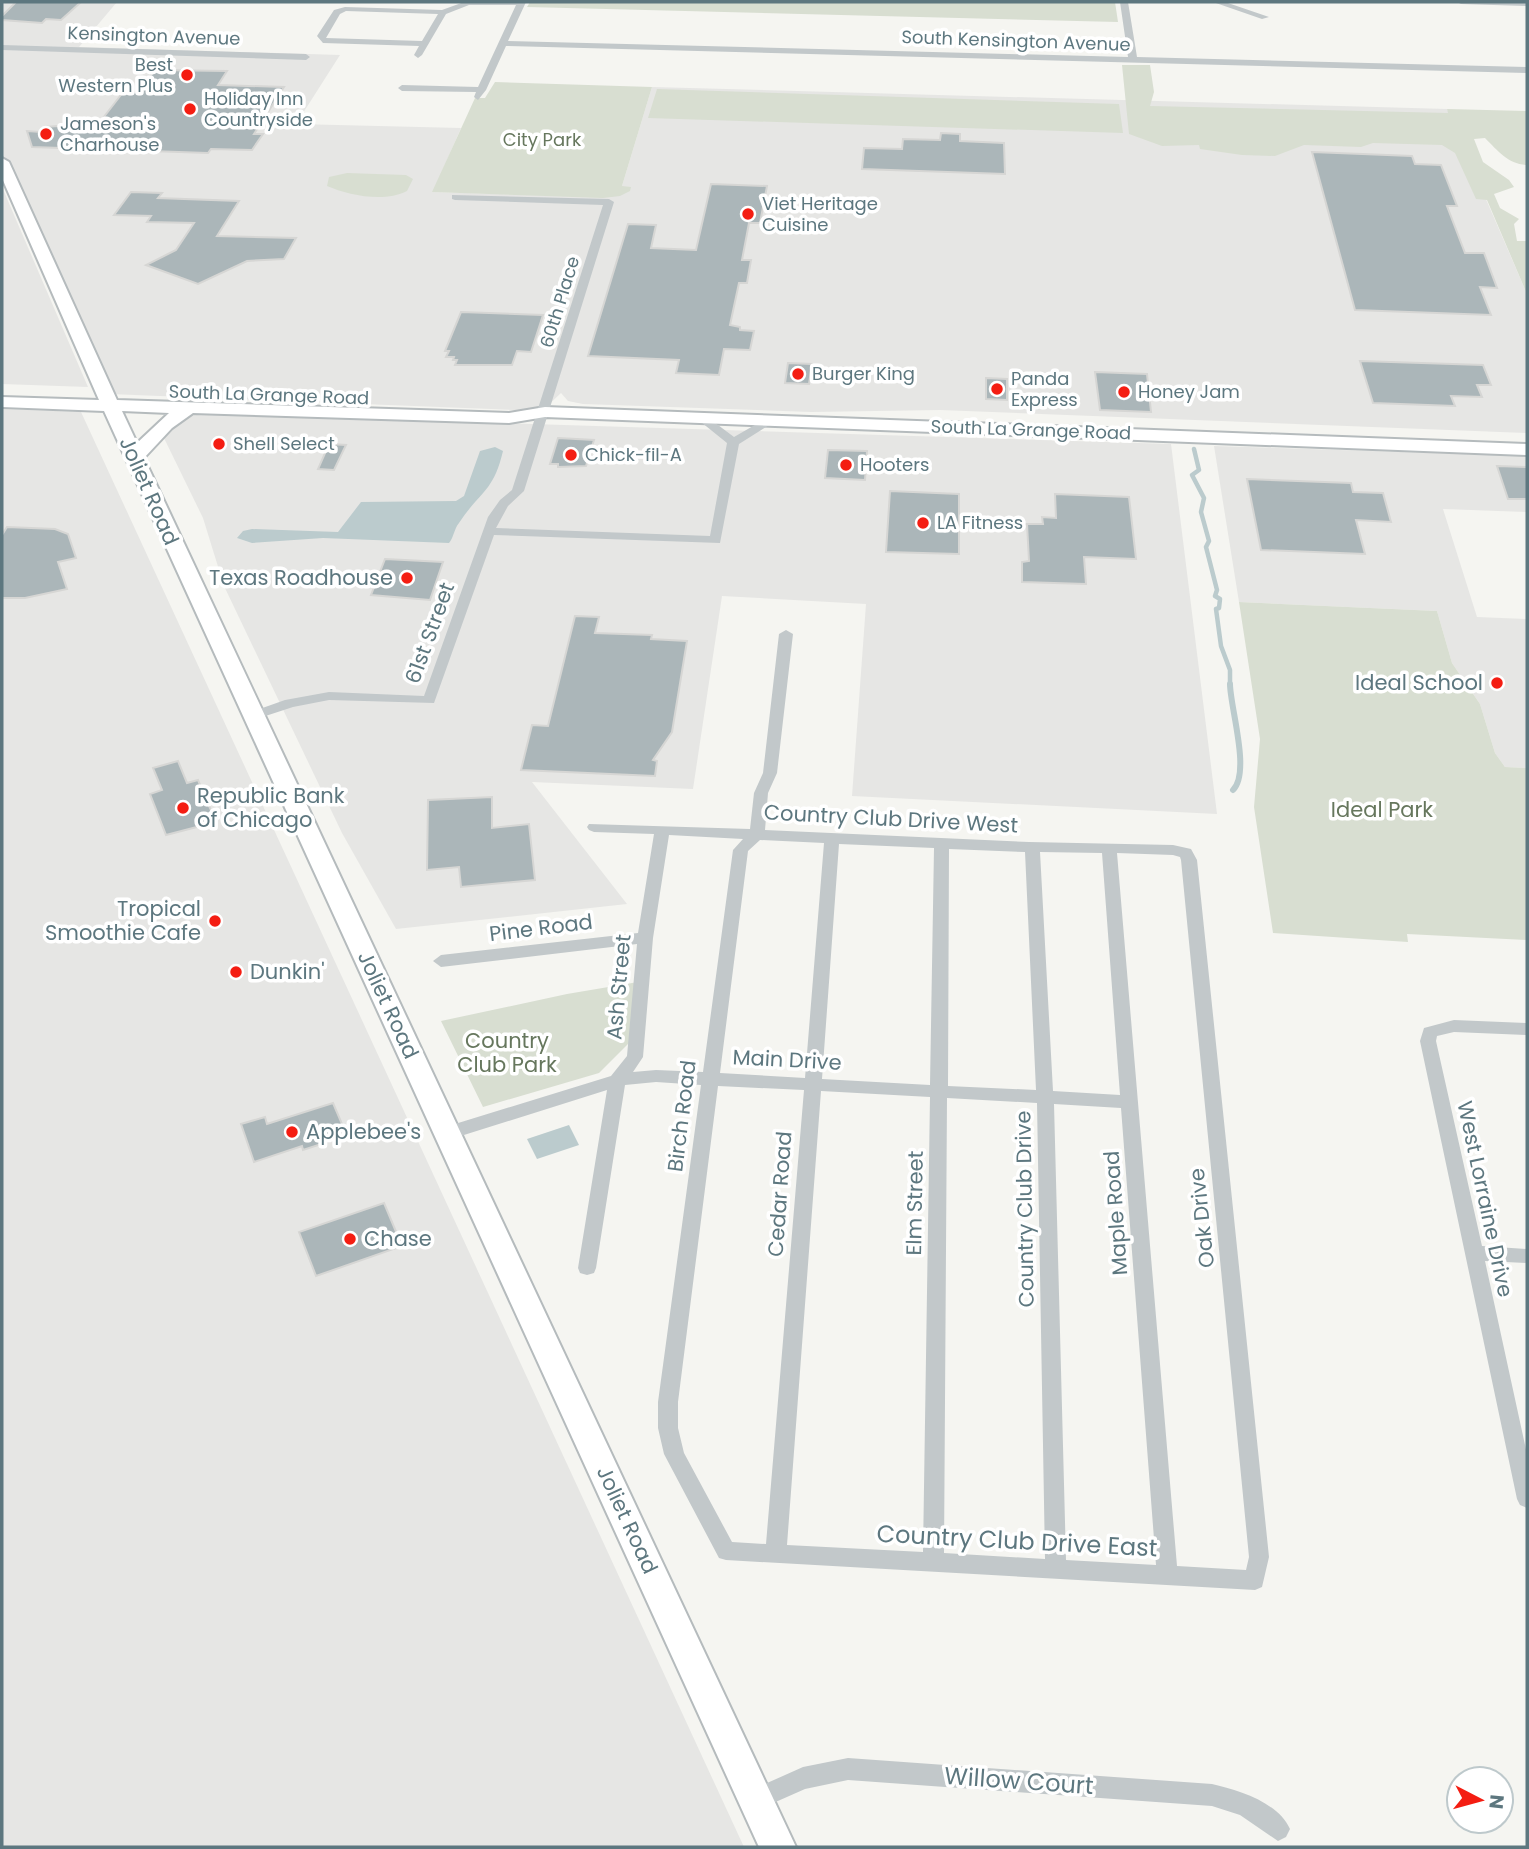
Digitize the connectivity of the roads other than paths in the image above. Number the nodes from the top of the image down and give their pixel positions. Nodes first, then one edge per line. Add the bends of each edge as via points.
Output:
1 (1124, 2) edge
2 (1217, 2) edge
3 (1461, 2) edge
4 (522, 3) edge
5 (1527, 4) edge
6 (443, 12) junction
7 (1265, 17) dead end
8 (504, 43) junction
9 (424, 44) junction
10 (2, 47) edge
11 (418, 55) dead end
12 (306, 57) dead end
13 (1133, 60) junction
14 (1527, 70) edge
15 (402, 88) dead end
16 (2, 162) edge
17 (455, 197) dead end
18 (2, 388) edge
19 (106, 398) junction
20 (2, 402) edge
21 (188, 409) junction
22 (540, 412) junction
23 (702, 418) junction
24 (771, 421) junction
25 (733, 442) junction
26 (1527, 449) edge
27 (135, 457) junction
28 (489, 531) junction
29 (786, 634) dead end
30 (253, 716) junction
31 (594, 827) dead end
32 (662, 830) junction
33 (757, 834) junction
34 (832, 838) junction
35 (942, 843) junction
36 (1032, 847) junction
37 (1109, 847) junction
38 (1185, 853) joint
39 (645, 938) junction
40 (441, 961) dead end
41 (1527, 1029) edge
42 (710, 1079) junction
43 (617, 1080) junction
44 (811, 1084) junction
45 (939, 1092) junction
46 (1045, 1098) junction
47 (1131, 1102) junction
48 (448, 1133) junction
49 (1473, 1253) junction
50 (1527, 1256) edge
51 (587, 1268) dead end
52 (1527, 1499) edge
53 (776, 1553) junction
54 (933, 1563) junction
55 (1056, 1569) junction
56 (1167, 1576) junction
57 (1255, 1580) joint
58 (755, 1800) junction
59 (1278, 1829) dead end
60 (778, 1847) edge

1 - 13 street
2 - 7 street
3 - 5 street
4 - 6 street via 468,3
4 - 8 street
6 - 9 street
6 - 9 street via 345,9 337,12 321,36 323,40
8 - 13 street, South Kensington Avenue
8 - 15 street via 480,94
9 - 11 street
10 - 12 street, Kensington Avenue
13 - 14 street, South Kensington Avenue
16 - 19 main road, Joliet Road
17 - 22 street, 60th Place via 609,202
18 - 19 main road, South La Grange Road
19 - 20 main road, South La Grange Road
19 - 21 main road, South La Grange Road
19 - 22 main road, South La Grange Road via 519,404
19 - 27 main road, Joliet Road
21 - 22 main road, South La Grange Road via 509,418
21 - 27 main road via 157,430
22 - 23 main road, South La Grange Road
22 - 28 street, 61st Street via 519,491 504,503
23 - 24 main road, South La Grange Road
23 - 25 street
24 - 25 street
24 - 26 main road, South La Grange Road
25 - 28 street via 716,540
27 - 30 main road, Joliet Road
28 - 30 street, 61st Street via 429,700 329,696
29 - 33 street, Birch Road via 771,773 761,793
30 - 48 main road, Joliet Road
31 - 32 street, Country Club Drive West
32 - 33 street, Country Club Drive West
32 - 39 street, Ash Street
33 - 34 street, Country Club Drive West
33 - 42 street, Birch Road via 741,850
34 - 35 street, Country Club Drive West
34 - 44 street, Cedar Road
35 - 36 street, Country Club Drive West
35 - 45 street, Elm Street
36 - 37 street, Country Club Drive West
36 - 46 street, Country Club Drive
37 - 38 street, Country Club Drive West
37 - 47 street, Maple Road
38 - 57 street, Oak Drive via 1258,1543
39 - 40 street, Pine Road
39 - 43 street, Ash Street via 635,1056
41 - 49 street, West Lorraine Drive via 1454,1026 1430,1032 1429,1052
42 - 43 street, Main Drive via 656,1076
42 - 44 street, Main Drive
42 - 53 street, Birch Road via 668,1428 674,1454 726,1551
43 - 48 street, Main Drive
43 - 51 street, Ash Street
44 - 45 street, Main Drive
44 - 53 street, Cedar Road
45 - 46 street, Main Drive
45 - 54 street, Elm Street
46 - 47 street, Main Drive
46 - 55 street, Country Club Drive
47 - 56 street, Maple Road
48 - 58 main road, Joliet Road
49 - 50 street
49 - 52 street, West Lorraine Drive
53 - 54 street, Country Club Drive East
54 - 55 street, Country Club Drive East
55 - 56 street, Country Club Drive East
56 - 57 street, Country Club Drive East
58 - 59 street, Willow Court via 803,1777 848,1769 1212,1795 1257,1810
58 - 60 main road, Joliet Road

